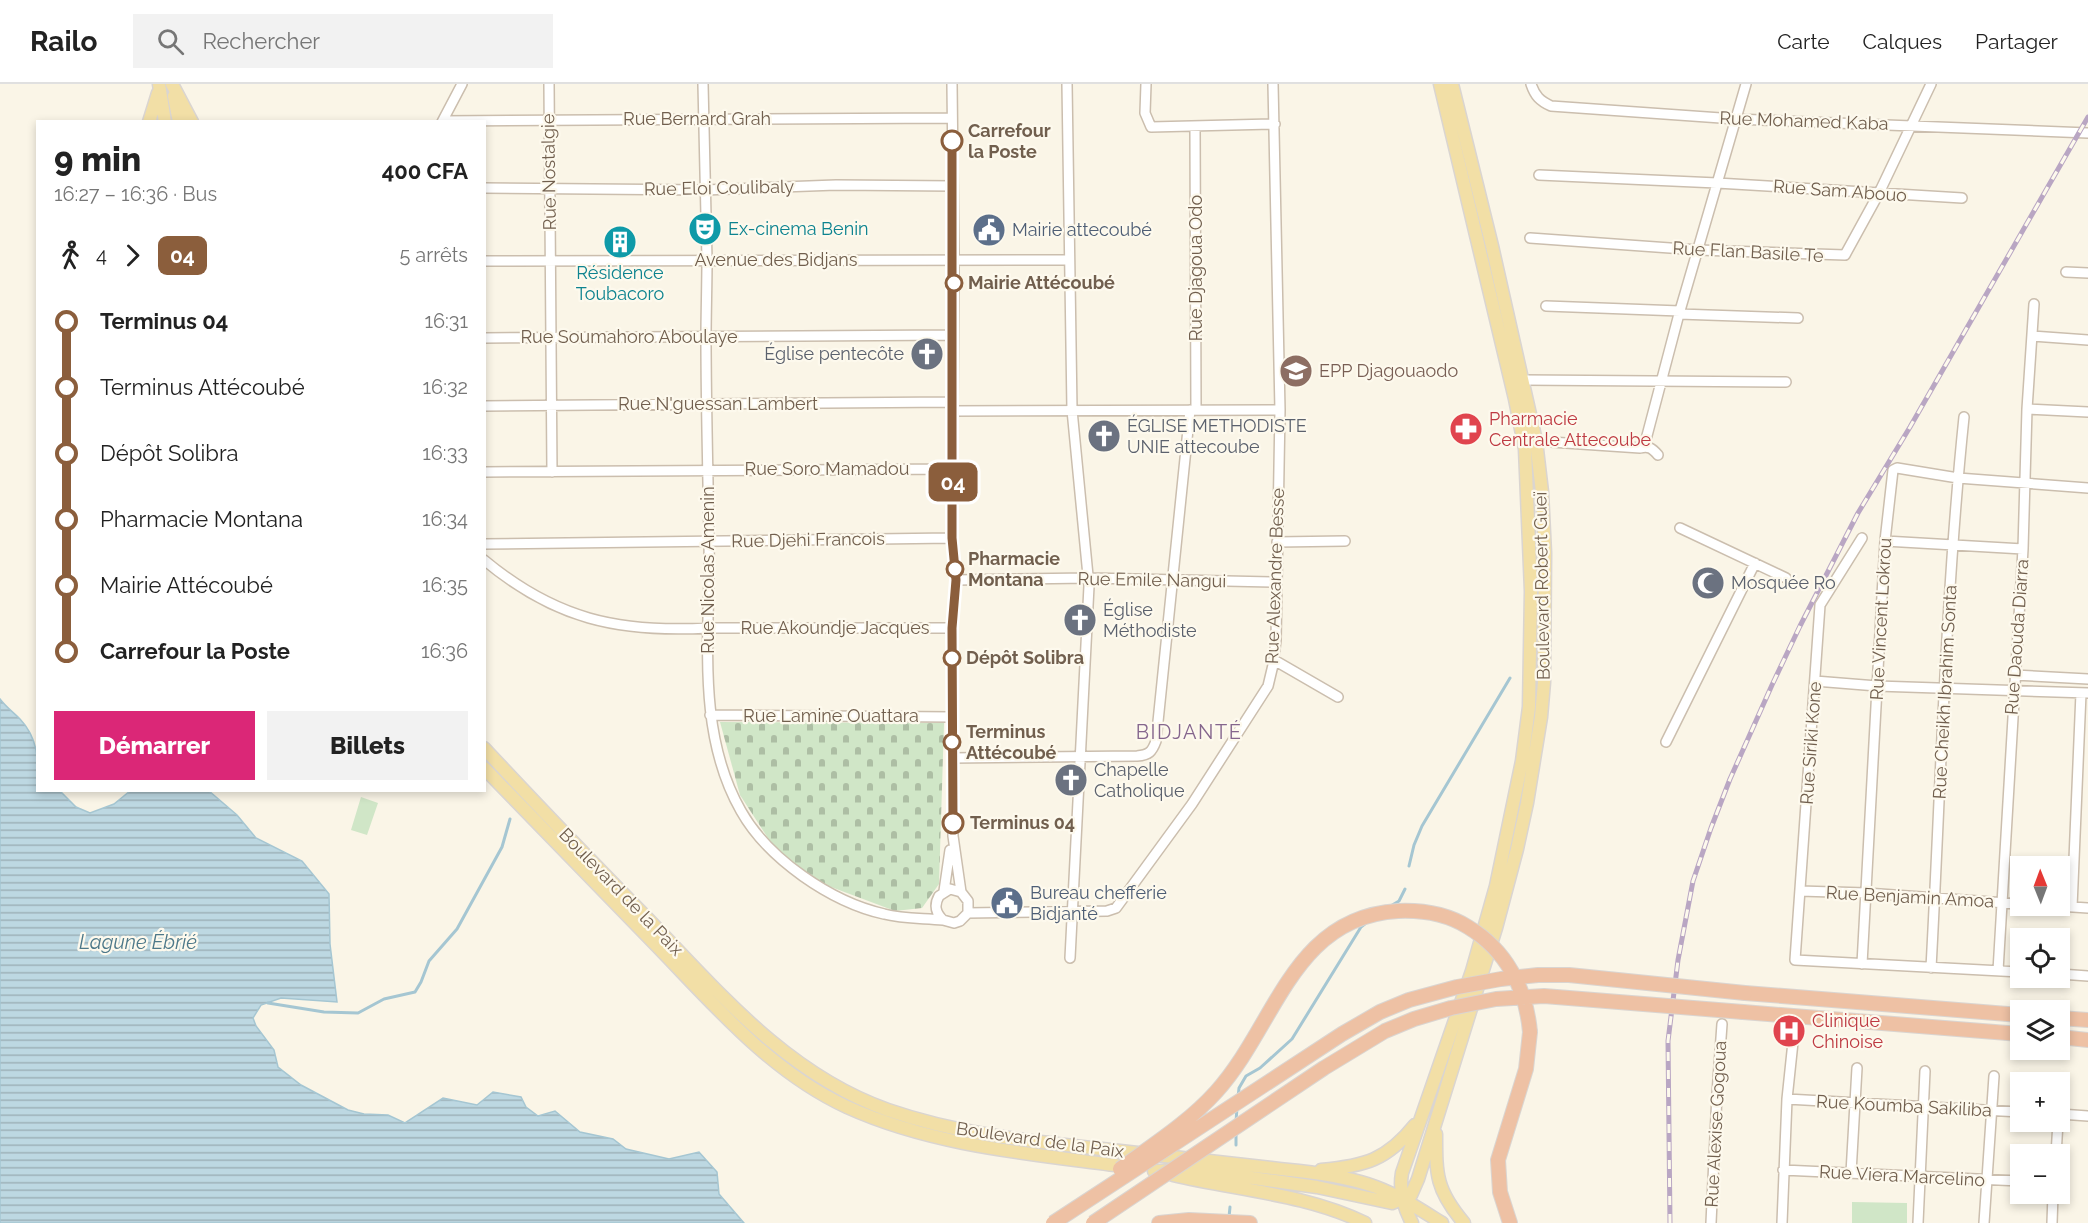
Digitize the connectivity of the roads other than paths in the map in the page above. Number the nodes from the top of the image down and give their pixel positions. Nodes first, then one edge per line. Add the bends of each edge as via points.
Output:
1 (462, 84) edge
2 (549, 84) edge
3 (703, 84) edge
4 (952, 84) edge
5 (1066, 84) edge
6 (1146, 84) edge
7 (1273, 84) edge
8 (1440, 84) edge
9 (1452, 84) edge
10 (1531, 84) edge
11 (1746, 84) edge
12 (1931, 84) edge
13 (166, 85) edge
14 (952, 118) junction
15 (704, 119) junction
16 (1735, 119) junction
17 (150, 120) edge
18 (165, 120) edge
19 (178, 120) edge
20 (191, 120) edge
21 (443, 120) edge
22 (549, 120) junction
23 (486, 121) edge
24 (1275, 124) junction
25 (1912, 126) junction
26 (1195, 127) junction
27 (2088, 133) edge
28 (1539, 175) dead end
29 (1717, 183) junction
30 (953, 186) junction
31 (486, 188) edge
32 (549, 189) junction
33 (705, 190) junction
34 (1879, 193) junction
35 (1962, 198) dead end
36 (1530, 238) dead end
37 (1698, 250) junction
38 (707, 260) junction
39 (954, 260) junction
40 (1068, 260) junction
41 (486, 261) edge
42 (550, 261) junction
43 (2066, 272) dead end
44 (2088, 273) edge
45 (2034, 304) dead end
46 (1546, 306) dead end
47 (1679, 312) junction
48 (1798, 318) dead end
49 (953, 335) junction
50 (706, 336) junction
51 (2032, 336) junction
52 (486, 338) edge
53 (551, 338) junction
54 (2088, 340) edge
55 (1523, 380) junction
56 (1661, 380) junction
57 (1786, 382) dead end
58 (707, 405) junction
59 (486, 406) edge
60 (551, 406) junction
61 (952, 407) junction
62 (2027, 409) junction
63 (1072, 410) junction
64 (1193, 410) junction
65 (1280, 410) junction
66 (2088, 412) edge
67 (1964, 417) dead end
68 (1536, 441) junction
69 (1644, 447) junction
70 (1658, 455) dead end
71 (953, 469) junction
72 (708, 470) junction
73 (486, 472) edge
74 (552, 472) junction
75 (1958, 478) junction
76 (2025, 483) junction
77 (2088, 488) edge
78 (1680, 528) dead end
79 (952, 538) junction
80 (1862, 538) dead end
81 (709, 541) junction
82 (1345, 541) dead end
83 (1885, 541) junction
84 (1277, 542) junction
85 (486, 544) edge
86 (1953, 546) junction
87 (2023, 549) junction
88 (486, 562) edge
89 (1755, 563) junction
90 (1089, 578) junction
91 (1786, 578) dead end
92 (1173, 579) junction
93 (956, 580) junction
94 (1276, 582) junction
95 (708, 628) junction
96 (952, 628) junction
97 (1274, 660) junction
98 (2014, 675) junction
99 (2088, 679) edge
100 (1815, 681) junction
101 (1877, 686) junction
102 (1944, 688) junction
103 (2013, 690) junction
104 (2085, 693) edge
105 (1338, 697) dead end
106 (710, 715) junction
107 (952, 717) junction
108 (1666, 742) dead end
109 (486, 750) edge
110 (1081, 756) junction
111 (952, 758) junction
112 (486, 770) edge
113 (953, 836) junction
114 (944, 891) junction
115 (1800, 891) junction
116 (961, 892) junction
117 (1866, 893) junction
118 (1935, 898) junction
119 (2001, 902) junction
120 (2010, 903) edge
121 (2072, 907) joint
122 (2088, 908) edge
123 (1072, 912) junction
124 (968, 913) junction
125 (943, 920) junction
126 (1070, 958) dead end
127 (1863, 964) junction
128 (1931, 968) junction
129 (1998, 971) junction
130 (2010, 972) edge
131 (2070, 975) edge
132 (2088, 976) edge
133 (2010, 1014) edge
134 (2070, 1019) edge
135 (2088, 1020) edge
136 (1722, 1024) dead end
137 (2010, 1033) edge
138 (2070, 1038) edge
139 (2088, 1040) edge
140 (1792, 1042) dead end
141 (1857, 1068) dead end
142 (1925, 1071) dead end
143 (1994, 1076) dead end
144 (1787, 1099) junction
145 (1854, 1103) junction
146 (1923, 1107) junction
147 (1992, 1111) junction
148 (2010, 1112) edge
149 (2070, 1115) edge
150 (2088, 1116) edge
151 (1422, 1117) junction
152 (1436, 1120) junction
153 (1783, 1170) junction
154 (1154, 1171) junction
155 (1299, 1171) junction
156 (1851, 1173) junction
157 (1920, 1177) junction
158 (1988, 1180) junction
159 (2010, 1181) edge
160 (1403, 1200) junction
161 (2053, 1204) edge
162 (1412, 1222) edge
163 (1045, 1223) edge
164 (1053, 1223) edge
165 (1093, 1223) edge
166 (1159, 1223) edge
167 (1250, 1223) edge
168 (1365, 1223) edge
169 (1442, 1223) edge
170 (1464, 1223) edge
171 (1510, 1223) edge
172 (1711, 1223) edge
173 (1782, 1223) edge
174 (1918, 1223) edge
175 (1984, 1223) edge
176 (2052, 1223) edge

1 - 21 street
2 - 22 street, Rue Nostalgie
3 - 15 street, Rue Nicolas Amenin
4 - 14 street
5 - 40 street
6 - 26 street via 1145,113 1149,126
7 - 24 street, Rue Alexandre Besse
8 - 151 main road, Boulevard Robert Gueï via 1525,449 1531,602 1529,706 1508,835 1472,971
9 - 55 main road, Boulevard Robert Gueï
10 - 16 street, Rue Mohamed Kaba via 1541,101 1551,106
11 - 16 street
12 - 25 street, Rue Flan Basile Te
13 - 17 main road
13 - 18 main road
13 - 19 main road
13 - 20 main road
14 - 15 street, Rue Bernard Grah
14 - 30 street
15 - 22 street, Rue Bernard Grah
15 - 33 street, Rue Nicolas Amenin
16 - 25 street, Rue Mohamed Kaba
16 - 29 street
22 - 23 street, Rue Bernard Grah
22 - 32 street, Rue Nostalgie
24 - 26 street
24 - 65 street, Rue Alexandre Besse
25 - 27 street, Rue Mohamed Kaba
25 - 34 street, Rue Flan Basile Te
26 - 64 street, Rue Djagoua Odo
28 - 29 street, Rue Sam Abouo
29 - 34 street, Rue Sam Abouo
29 - 37 street
30 - 33 street, Rue Eloi Coulibaly
30 - 39 street
31 - 32 street, Rue Eloi Coulibaly
32 - 33 street, Rue Eloi Coulibaly
32 - 42 street, Rue Nostalgie
33 - 38 street, Rue Nicolas Amenin
34 - 35 street, Rue Sam Abouo
34 - 37 street, Rue Flan Basile Te via 1845,255
36 - 37 street, Rue Flan Basile Te
37 - 47 street
38 - 39 street, Avenue des Bidjans
38 - 42 street, Avenue des Bidjans
38 - 50 street, Rue Nicolas Amenin
39 - 40 street, Avenue des Bidjans
39 - 49 street
40 - 63 street
41 - 42 street, Avenue des Bidjans
42 - 53 street, Rue Nostalgie
43 - 44 street
45 - 51 street, Rue Daouda Diarra
46 - 47 street
47 - 48 street
47 - 56 street
49 - 50 street, Rue Soumahoro Aboulaye
49 - 61 street
50 - 53 street, Rue Soumahoro Aboulaye
50 - 58 street, Rue Nicolas Amenin
51 - 54 street
51 - 62 street, Rue Daouda Diarra
52 - 53 street, Rue Soumahoro Aboulaye
53 - 60 street, Rue Nostalgie
55 - 56 street
55 - 68 main road, Boulevard Robert Gueï
56 - 57 street
56 - 69 street
58 - 60 street, Rue N'guessan Lambert
58 - 61 street, Rue N'guessan Lambert
58 - 72 street, Rue Nicolas Amenin
59 - 60 street, Rue N'guessan Lambert
60 - 74 street, Rue Nostalgie
61 - 63 street, Rue N'guessan Lambert
61 - 71 street
62 - 66 street
62 - 76 street, Rue Daouda Diarra
63 - 64 street, Rue N'guessan Lambert
63 - 90 street
64 - 65 street, Rue N'guessan Lambert
64 - 92 street, Rue Djagoua Odo
65 - 84 street, Rue Alexandre Besse
67 - 75 street, Rue Cheikh Ibrahim Sonta
68 - 69 street
68 - 152 main road, Boulevard Robert Gueï via 1546,598 1541,717 1517,849
69 - 70 street via 1652,448
71 - 72 street, Rue Soro Mamadou
71 - 79 street
72 - 74 street, Rue Soro Mamadou
72 - 81 street, Rue Nicolas Amenin
73 - 74 street, Rue Soro Mamadou
75 - 76 street, Rue Vincent Lokrou
75 - 83 street, Rue Vincent Lokrou via 1893,470
75 - 86 street, Rue Cheikh Ibrahim Sonta
76 - 77 street, Rue Vincent Lokrou
76 - 87 street, Rue Daouda Diarra
78 - 89 street
79 - 81 street, Rue Djehi Francois
79 - 93 street
80 - 100 street, Rue Siriki Kone via 1820,605
81 - 85 street, Rue Djehi Francois
81 - 95 street, Rue Nicolas Amenin
82 - 84 street
83 - 86 street
83 - 101 street, Rue Vincent Lokrou
84 - 94 street, Rue Alexandre Besse
86 - 87 street
86 - 102 street, Rue Cheikh Ibrahim Sonta
87 - 98 street, Rue Daouda Diarra
88 - 95 street, Rue Akoundje Jacques via 551,605 579,616 621,626
89 - 91 street
89 - 108 street
90 - 92 street, Rue Emile Nangui
90 - 93 street, Rue Emile Nangui
90 - 110 street
92 - 94 street, Rue Emile Nangui
92 - 110 street, Rue Djagoua Odo via 1152,751 1137,756
93 - 96 street
94 - 97 street, Rue Alexandre Besse
95 - 96 street, Rue Akoundje Jacques
95 - 106 street, Rue Nicolas Amenin
96 - 107 street
97 - 105 street
97 - 123 street, Rue Alexandre Besse via 1263,696 1121,904 1107,911
98 - 99 street
98 - 103 street, Rue Daouda Diarra
100 - 101 street
100 - 115 street, Rue Siriki Kone
101 - 102 street
101 - 117 street, Rue Vincent Lokrou
102 - 103 street
102 - 118 street, Rue Cheikh Ibrahim Sonta
103 - 104 street
103 - 119 street, Rue Daouda Diarra
104 - 121 street
106 - 107 street, Rue Lamine Ouattara
106 - 125 street, Rue Nicolas Amenin via 730,788 742,813 777,855 805,879 863,908 887,915
107 - 111 street
109 - 155 main road, Boulevard de la Paix via 727,1001 794,1060 848,1093 921,1120 976,1133
110 - 111 street
110 - 123 street
111 - 113 street
112 - 154 main road, Boulevard de la Paix via 723,1014 768,1056 806,1084 855,1110 947,1141
113 - 114 street
113 - 116 street
114 - 116 street
114 - 125 street via 936,902
115 - 117 street, Rue Benjamin Amoa
115 - 127 street, Rue Siriki Kone via 1795,960
116 - 124 street via 968,901
117 - 118 street, Rue Benjamin Amoa
117 - 127 street, Rue Vincent Lokrou
118 - 119 street, Rue Benjamin Amoa
118 - 128 street, Rue Cheikh Ibrahim Sonta
119 - 120 street, Rue Benjamin Amoa
119 - 129 street, Rue Daouda Diarra
121 - 122 street
123 - 124 street, Rue Alexandre Besse
123 - 126 street
124 - 125 street via 960,921
127 - 128 street
128 - 129 street
129 - 130 street
131 - 132 street
133 - 164 highway, bridge via 1569,975 1538,975 1468,985 1380,1012
134 - 135 highway
136 - 172 street, Rue Alexise Gogoua
137 - 165 highway, bridge via 1544,996 1496,999 1450,1008 1385,1031
138 - 139 highway
140 - 144 street
141 - 145 street
142 - 146 street
143 - 147 street
144 - 145 street, Rue Koumba Sakiliba
144 - 153 street
145 - 146 street, Rue Koumba Sakiliba
145 - 156 street
146 - 147 street, Rue Koumba Sakiliba
146 - 157 street
147 - 148 street, Rue Koumba Sakiliba
147 - 158 street
149 - 150 street
151 - 155 main road, Boulevard Robert Gueï via 1383,1156 1348,1167
151 - 160 main road, Boulevard Robert Gueï via 1402,1173
152 - 160 main road, Boulevard Robert Gueï via 1414,1190
152 - 170 main road, Boulevard Robert Gueï via 1439,1184
153 - 156 street, Rue Viera Marcelino
153 - 173 street
154 - 160 main road, Boulevard de la Paix via 1194,1170 1317,1187 1392,1203
154 - 168 main road, Boulevard de la Paix via 1282,1197
155 - 160 main road, Boulevard de la Paix via 1366,1184
156 - 157 street, Rue Viera Marcelino
157 - 158 street, Rue Viera Marcelino
157 - 174 street
158 - 159 street, Rue Viera Marcelino
158 - 175 street
160 - 162 main road
160 - 169 main road, Boulevard de la Paix
161 - 176 street
163 - 171 highway, bridge via 1179,1126 1216,1093 1243,1058 1291,975 1330,934 1385,912 1407,911 1452,918 1478,933 1500,952 1520,987 1530,1032 1526,1068 1498,1160 1500,1192
166 - 167 highway

